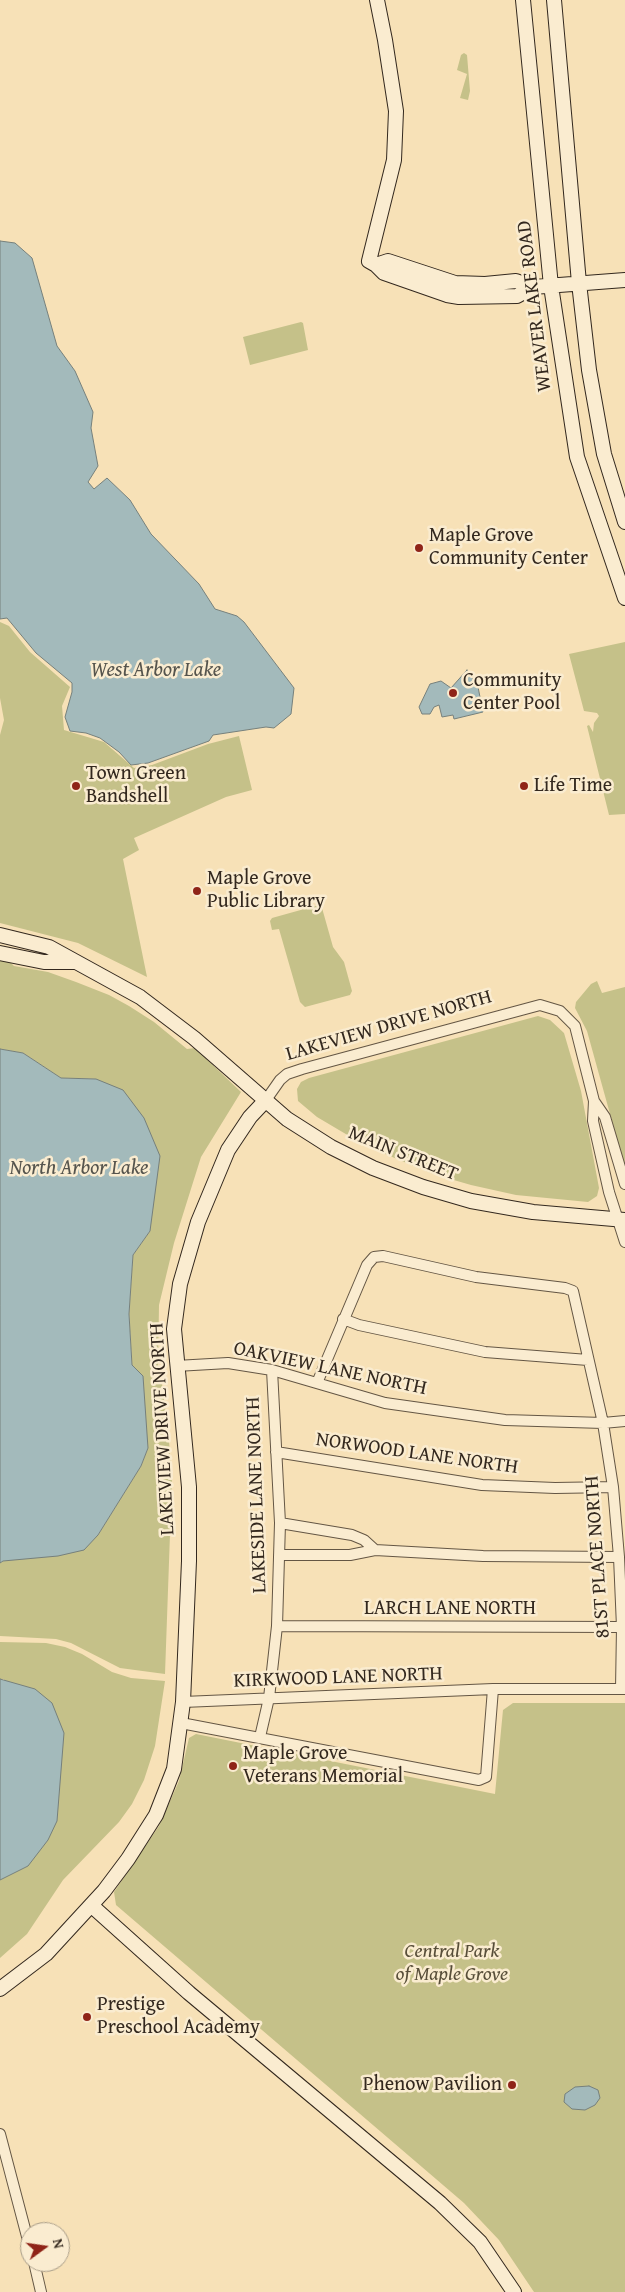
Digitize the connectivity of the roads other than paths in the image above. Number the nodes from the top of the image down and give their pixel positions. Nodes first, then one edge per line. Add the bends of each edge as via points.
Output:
1 (376, 0) edge
2 (523, 0) edge
3 (554, 0) edge
4 (625, 280) edge
5 (579, 283) junction
6 (551, 286) junction
7 (625, 522) edge
8 (625, 598) edge
9 (0, 935) edge
10 (0, 953) edge
11 (75, 962) junction
12 (266, 1100) junction
13 (594, 1101) junction
14 (625, 1184) edge
15 (621, 1220) edge
16 (625, 1242) edge
17 (343, 1319) junction
18 (588, 1360) junction
19 (176, 1366) junction
20 (272, 1370) junction
21 (317, 1383) junction
22 (625, 1421) edge
23 (603, 1423) junction
24 (276, 1452) junction
25 (613, 1487) junction
26 (280, 1523) junction
27 (375, 1550) junction
28 (279, 1555) junction
29 (620, 1557) junction
30 (277, 1626) junction
31 (622, 1628) junction
32 (494, 1689) junction
33 (623, 1689) edge
34 (269, 1698) junction
35 (183, 1702) junction
36 (181, 1723) junction
37 (260, 1737) junction
38 (92, 1906) junction
39 (0, 1989) edge
40 (0, 2134) edge
41 (23, 2222) edge
42 (36, 2272) edge
43 (41, 2292) edge
44 (514, 2292) edge

1 - 6 street via 396,111 394,160 372,263 388,261 455,284 516,281 533,287
2 - 6 street, WEAVER LAKE ROAD
3 - 5 street
4 - 5 street
5 - 6 street
5 - 7 street via 589,370 604,454
6 - 8 street, WEAVER LAKE ROAD via 577,457
9 - 11 street, MAIN STREET via 49,947
10 - 11 street, MAIN STREET via 44,962
11 - 12 street, MAIN STREET via 163,1013
12 - 13 street, LAKEVIEW DRIVE NORTH via 287,1074 540,1005 560,1011 575,1026
12 - 15 street, MAIN STREET via 331,1147 373,1168 423,1187 502,1207
12 - 19 street, LAKEVIEW DRIVE NORTH via 228,1150 198,1222 180,1284 174,1329
13 - 14 street via 605,1117
13 - 15 street via 593,1120 609,1192
15 - 16 street
17 - 18 street via 485,1352
17 - 18 street, 81ST PLACE NORTH via 367,1265 374,1257 383,1256 476,1277 565,1288 573,1292
17 - 21 street
18 - 23 street, 81ST PLACE NORTH
19 - 20 street, OAKVIEW LANE NORTH via 228,1363
19 - 35 street, LAKEVIEW DRIVE NORTH via 189,1487
20 - 21 street, OAKVIEW LANE NORTH
20 - 24 street, LAKESIDE LANE NORTH
21 - 23 street, OAKVIEW LANE NORTH via 385,1403 505,1420
22 - 23 street, OAKVIEW LANE NORTH
23 - 25 street, 81ST PLACE NORTH
24 - 25 street, NORWOOD LANE NORTH via 482,1485
24 - 26 street, LAKESIDE LANE NORTH
25 - 29 street, 81ST PLACE NORTH
26 - 27 street via 352,1534
26 - 28 street, LAKESIDE LANE NORTH
27 - 28 street via 350,1555
27 - 29 street via 483,1556
28 - 30 street, LAKESIDE LANE NORTH
29 - 31 street, 81ST PLACE NORTH
30 - 31 street, LARCH LANE NORTH
30 - 34 street, LAKESIDE LANE NORTH
31 - 33 street, 81ST PLACE NORTH
32 - 33 street, KIRKWOOD LANE NORTH
32 - 34 street, KIRKWOOD LANE NORTH
32 - 37 street via 486,1777 479,1780
34 - 35 street, KIRKWOOD LANE NORTH
34 - 37 street, LAKESIDE LANE NORTH
35 - 36 street, LAKEVIEW DRIVE NORTH
36 - 37 street
36 - 38 street, LAKEVIEW DRIVE NORTH via 174,1768 156,1815
38 - 39 street, LAKEVIEW DRIVE NORTH via 46,1954
38 - 44 street via 440,2203 480,2242
40 - 41 street
42 - 43 street

